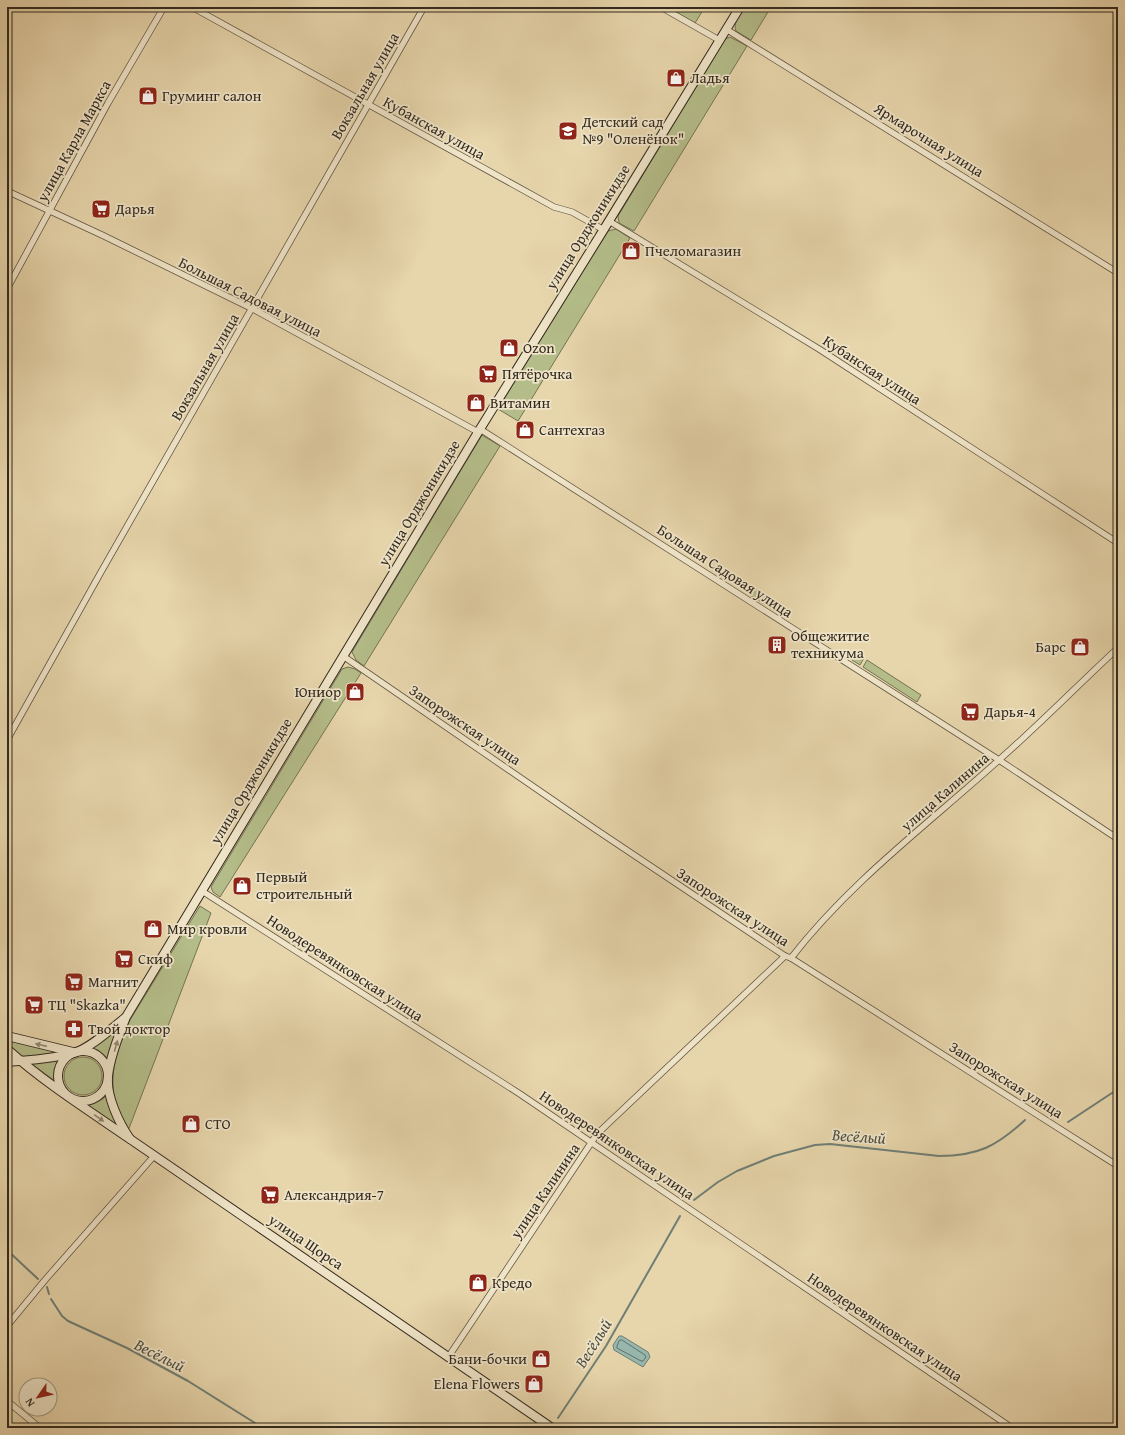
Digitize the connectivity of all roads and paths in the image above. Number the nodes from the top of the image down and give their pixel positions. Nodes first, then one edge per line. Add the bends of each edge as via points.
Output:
1 (164, 7) edge
2 (192, 7) edge
3 (424, 7) edge
4 (661, 7) edge
5 (740, 7) edge
6 (726, 29) junction
7 (719, 40) junction
8 (368, 105) junction
9 (7, 191) edge
10 (49, 211) junction
11 (609, 221) junction
12 (604, 230) junction
13 (1118, 273) edge
14 (7, 289) edge
15 (252, 309) junction
16 (479, 430) junction
17 (1118, 543) edge
18 (1118, 648) edge
19 (343, 656) junction
20 (7, 740) edge
21 (999, 760) junction
22 (1118, 839) edge
23 (202, 891) junction
24 (785, 956) junction
25 (791, 958) junction
26 (126, 1017) junction
27 (7, 1036) edge
28 (7, 1049) edge
29 (76, 1052) junction
30 (20, 1061) junction
31 (7, 1062) edge
32 (108, 1076) junction
33 (69, 1097) junction
34 (130, 1139) junction
35 (592, 1143) junction
36 (154, 1156) junction
37 (1118, 1166) edge
38 (7, 1326) edge
39 (449, 1356) junction
40 (7, 1401) edge
41 (40, 1428) edge
42 (552, 1428) edge
43 (1012, 1428) edge

1 - 10 street, улица Карла Маркса
2 - 8 street, Кубанская улица
3 - 8 street, Вокзальная улица
4 - 7 street
5 - 6 main road, улица Орджоникидзе
6 - 7 main road, улица Орджоникидзе
6 - 13 street, Ярмарочная улица
7 - 11 main road, улица Орджоникидзе
8 - 12 street, Кубанская улица via 554,207 572,212
8 - 15 street, Вокзальная улица
9 - 10 street, Большая Садовая улица
10 - 14 street, улица Карла Маркса
10 - 15 street, Большая Садовая улица
11 - 12 main road, улица Орджоникидзе
11 - 17 street, Кубанская улица via 818,349
12 - 16 main road, улица Орджоникидзе
15 - 16 street, Большая Садовая улица
15 - 20 street, Вокзальная улица
16 - 19 main road, улица Орджоникидзе
16 - 21 street, Большая Садовая улица
18 - 21 street, улица Калинина
19 - 23 main road, улица Орджоникидзе
19 - 24 street, Запорожская улица
21 - 22 street, Большая Садовая улица
21 - 25 street, улица Калинина via 844,898
23 - 26 main road, улица Орджоникидзе
23 - 35 street, Новодеревянковская улица via 520,1094
24 - 25 street, Запорожская улица
24 - 35 street, улица Калинина via 602,1128
25 - 37 street, Запорожская улица
26 - 29 main road
32 -> 26 main road
29 -> 27 main road
28 - 30 main road, улица Щорса
29 - 30 main road
29 - 32 main road via 96,1055 104,1063
29 - 33 main road via 65,1059 59,1070 58,1079
30 - 31 main road
30 - 33 main road, улица Щорса
32 - 33 main road via 105,1088 95,1098 80,1101
32 - 34 main road via 114,1110
33 -> 34 main road, улица Щорса
34 - 36 main road, улица Щорса
35 - 39 street, улица Калинина
35 - 43 street, Новодеревянковская улица
36 - 38 street
36 - 39 main road, улица Щорса
39 - 42 main road, улица Щорса
40 - 41 street

